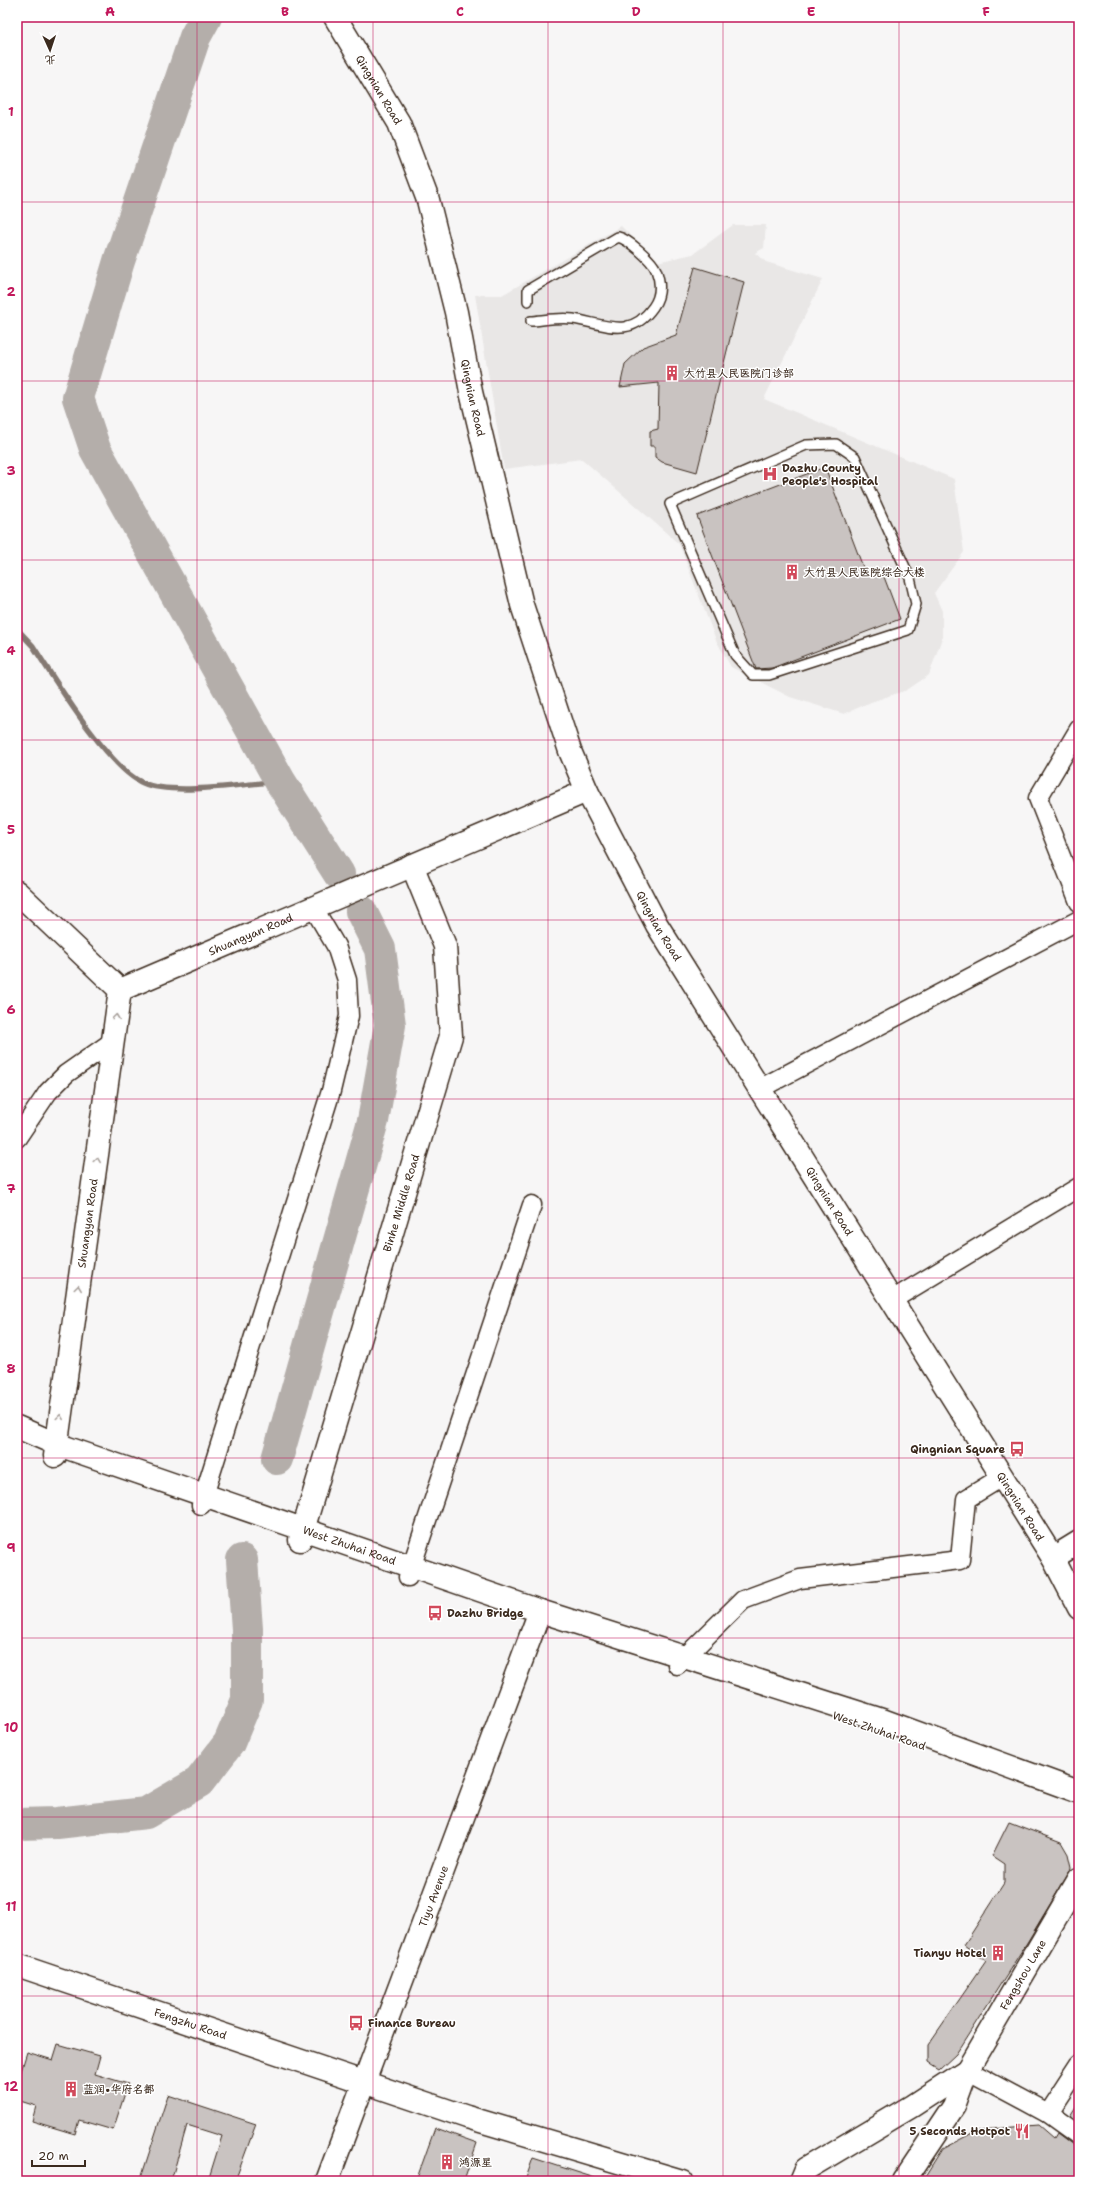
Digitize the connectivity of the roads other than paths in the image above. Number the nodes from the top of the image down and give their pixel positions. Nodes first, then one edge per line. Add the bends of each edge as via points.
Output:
1 (335, 17) edge
2 (528, 301) dead end
3 (530, 321) dead end
4 (670, 504) joint
5 (1079, 729) edge
6 (587, 791) junction
7 (412, 865) junction
8 (17, 892) edge
9 (1079, 902) edge
10 (312, 907) junction
11 (1079, 920) edge
12 (120, 990) junction
13 (113, 1041) junction
14 (761, 1088) junction
15 (17, 1138) edge
16 (1079, 1188) edge
17 (532, 1205) dead end
18 (892, 1300) junction
19 (17, 1427) edge
20 (17, 1439) edge
21 (56, 1450) junction
22 (1002, 1477) junction
23 (203, 1500) junction
24 (302, 1534) junction
25 (1079, 1542) edge
26 (1053, 1558) junction
27 (409, 1572) junction
28 (1079, 1608) edge
29 (538, 1616) junction
30 (681, 1661) junction
31 (1077, 1795) edge
32 (1079, 1879) edge
33 (17, 1965) edge
34 (1079, 2064) edge
35 (967, 2070) junction
36 (365, 2082) junction
37 (1047, 2113) junction
38 (1079, 2136) edge
39 (327, 2181) edge
40 (682, 2181) edge
41 (801, 2181) edge
42 (904, 2181) edge

1 - 6 street, Qingnian Road via 399,123 428,200 522,605 570,751
2 - 3 lane via 528,290 618,236 626,238 655,267 658,275 660,289 656,302 645,318 629,327 610,327 572,319
4 - 4 lane via 735,655 753,675 768,675 908,630 916,604 910,578 854,457 836,444 806,445
5 - 9 street via 1038,798
6 - 7 street
6 - 14 street, Qingnian Road via 657,925
7 - 10 street, Shuangyan Road
7 - 24 street, Binhe Middle Road via 445,946 451,1036
8 - 12 street
10 - 12 street, Shuangyan Road
10 - 23 street via 336,946 347,980 350,1016 331,1091
11 - 14 street
13 -> 12 street, Shuangyan Road
13 - 15 street via 66,1074 48,1092
21 -> 13 street, Shuangyan Road
14 - 18 street, Qingnian Road
16 - 18 street
17 - 27 street
18 - 22 street, Qingnian Road
19 - 21 street, West Zhuhai Road
20 - 21 street, West Zhuhai Road
21 - 23 street, West Zhuhai Road
22 - 26 street, Qingnian Road
22 - 30 street via 966,1499 960,1560 800,1579 743,1600
23 - 24 street, West Zhuhai Road
24 - 27 street, West Zhuhai Road
25 - 26 street
26 - 28 street, Qingnian Road
27 - 29 street, West Zhuhai Road
29 - 30 street, West Zhuhai Road
29 - 36 street, Tiyu Avenue
30 - 31 street, West Zhuhai Road via 885,1721
32 - 35 street, Fengshou Lane
33 - 36 street, Fengzhu Road
34 - 37 street
35 - 37 street
35 - 41 street, Fengshou Lane via 806,2169
35 - 42 street, Fengshou Lane via 954,2106
36 - 39 street, Tiyu Avenue
36 - 40 street, Fengzhu Road via 468,2117
37 - 38 street

